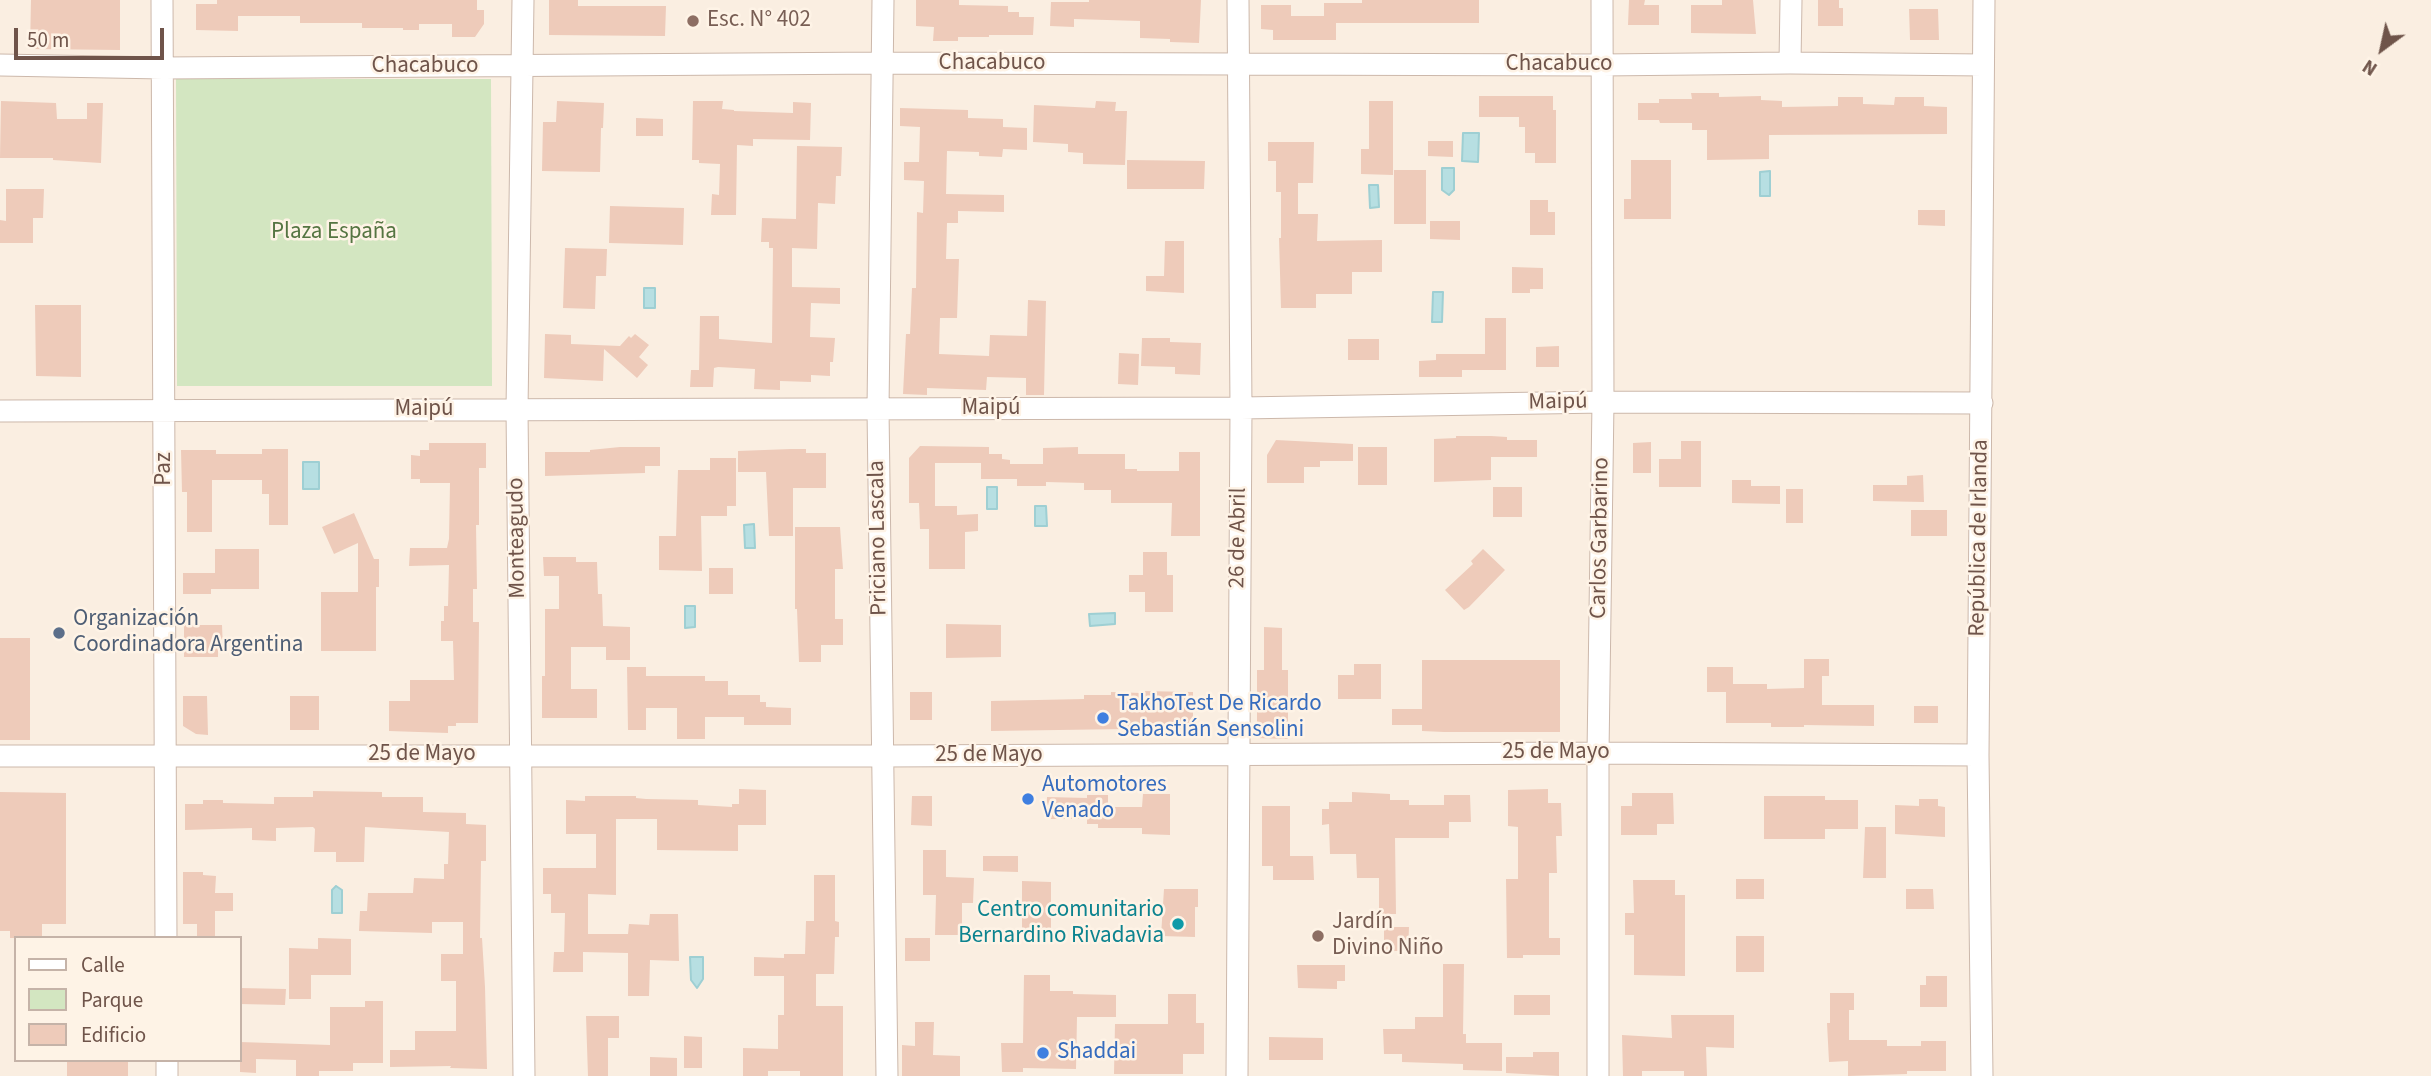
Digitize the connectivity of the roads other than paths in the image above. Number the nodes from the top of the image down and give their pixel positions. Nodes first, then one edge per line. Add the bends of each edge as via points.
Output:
1 (162, 0) edge
2 (523, 0) edge
3 (883, 0) edge
4 (1238, 0) edge
5 (1602, 0) edge
6 (1791, 0) edge
7 (1984, 0) edge
8 (883, 63) junction
9 (1790, 63) junction
10 (0, 65) edge
11 (1238, 65) junction
12 (1602, 65) junction
13 (1983, 65) junction
14 (523, 66) junction
15 (163, 68) junction
16 (1603, 402) junction
17 (1982, 403) junction
18 (1241, 408) junction
19 (517, 409) junction
20 (878, 409) junction
21 (0, 411) edge
22 (166, 411) junction
23 (1598, 752) junction
24 (520, 755) junction
25 (1237, 755) junction
26 (1979, 755) junction
27 (0, 756) edge
28 (165, 756) junction
29 (881, 756) junction
30 (166, 936) edge
31 (524, 1076) edge
32 (887, 1076) edge
33 (1237, 1076) edge
34 (1598, 1076) edge
35 (1982, 1076) edge

1 - 15 street, Paz
2 - 14 street, Monteagudo
3 - 8 street, Priciano Lascala
4 - 11 street, 26 de Abril
5 - 12 street, Carlos Garbarino
6 - 9 street
7 - 13 street, República de Irlanda
8 - 11 street, Chacabuco
8 - 14 street, Chacabuco
8 - 20 street, Priciano Lascala
9 - 12 street, Chacabuco
9 - 13 street, Chacabuco
10 - 15 street, Chacabuco
11 - 12 street, Chacabuco
11 - 18 street, 26 de Abril
12 - 16 street, Carlos Garbarino
13 - 17 street, República de Irlanda
14 - 15 street, Chacabuco
14 - 19 street, Monteagudo
15 - 22 street, Paz
16 - 17 street, Maipú
16 - 18 street, Maipú
16 - 23 street, Carlos Garbarino
17 - 26 street, República de Irlanda
18 - 20 street, Maipú
18 - 25 street, 26 de Abril
19 - 20 street, Maipú
19 - 22 street, Maipú
19 - 24 street, Monteagudo
20 - 29 street, Priciano Lascala
21 - 22 street, Maipú
22 - 28 street, Paz
23 - 25 street, 25 de Mayo
23 - 26 street, 25 de Mayo
23 - 34 street, Carlos Garbarino
24 - 28 street, 25 de Mayo
24 - 29 street, 25 de Mayo
24 - 31 street, Monteagudo
25 - 29 street, 25 de Mayo
25 - 33 street, 26 de Abril
26 - 35 street, República de Irlanda
27 - 28 street, 25 de Mayo
28 - 30 street, Paz
29 - 32 street, Priciano Lascala

